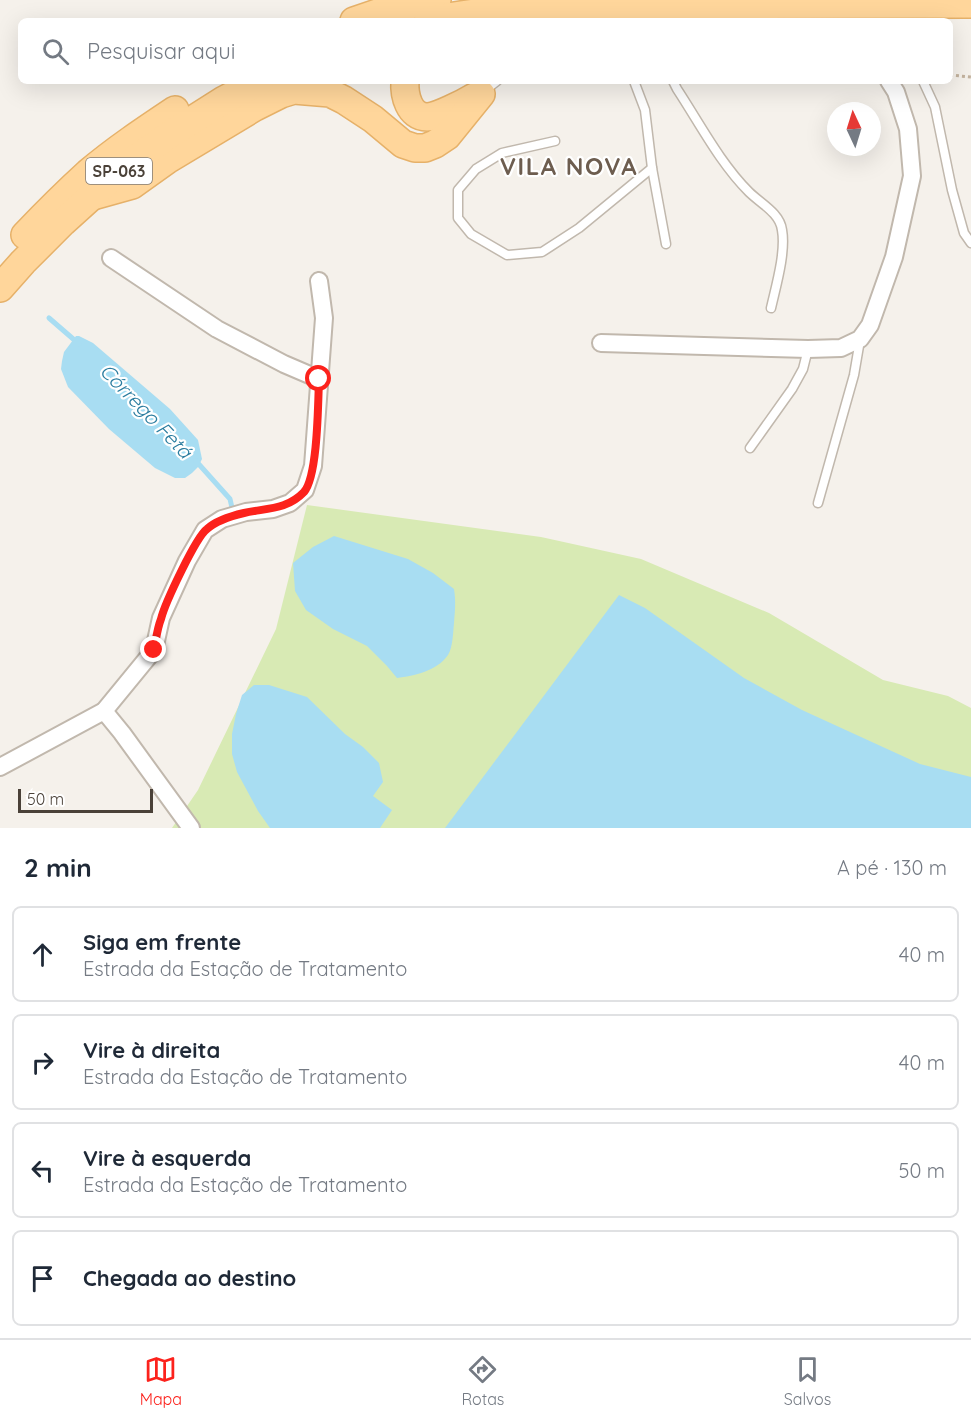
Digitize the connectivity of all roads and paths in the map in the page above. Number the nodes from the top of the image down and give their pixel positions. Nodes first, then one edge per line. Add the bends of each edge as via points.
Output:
1 (437, 0) edge
2 (971, 4) edge
3 (764, 5) junction
4 (363, 18) edge
5 (440, 18) edge
6 (716, 18) edge
7 (953, 75) edge
8 (971, 77) edge
9 (216, 84) edge
10 (254, 84) edge
11 (405, 84) edge
12 (635, 84) edge
13 (674, 84) edge
14 (891, 84) edge
15 (924, 84) edge
16 (489, 88) edge
17 (555, 141) dead end
18 (652, 168) junction
19 (89, 197) junction
20 (971, 243) edge
21 (666, 244) dead end
22 (111, 258) dead end
23 (0, 262) edge
24 (319, 281) dead end
25 (0, 288) edge
26 (771, 308) dead end
27 (860, 339) junction
28 (601, 343) dead end
29 (808, 349) junction
30 (319, 379) junction
31 (750, 448) dead end
32 (818, 503) dead end
33 (104, 711) junction
34 (0, 767) edge
35 (166, 794) junction
36 (180, 828) edge
37 (191, 828) edge

1 - 4 main road
2 - 3 main road
3 - 5 main road via 579,5
3 - 6 main road
7 - 8 path
9 - 23 main road, SP-063 via 138,134 90,172
10 - 19 main road, SP-063 via 172,133
11 - 16 main road via 409,105 416,114 427,117
12 - 18 lane via 645,110
13 - 26 lane via 733,175 777,217 782,229 782,255
14 - 27 street via 908,129 912,176 894,257 870,325
15 - 20 lane via 935,107 964,233
16 - 19 main road via 447,136 425,148 403,144 373,119 330,93 294,90 255,106 132,185
17 - 18 lane via 502,153 476,169 458,189 458,218 471,234 507,255 542,252 579,228
18 - 21 lane
19 - 25 main road, SP-063
22 - 30 street via 217,329
24 - 30 street via 324,318
27 - 29 street via 841,348
27 - 32 lane via 854,375
28 - 29 street
29 - 31 lane via 804,369
30 - 33 street via 314,466 305,490 273,509 222,519 205,530 161,618 154,650
33 - 34 street
33 - 35 street
35 - 36 lane
35 - 37 street

